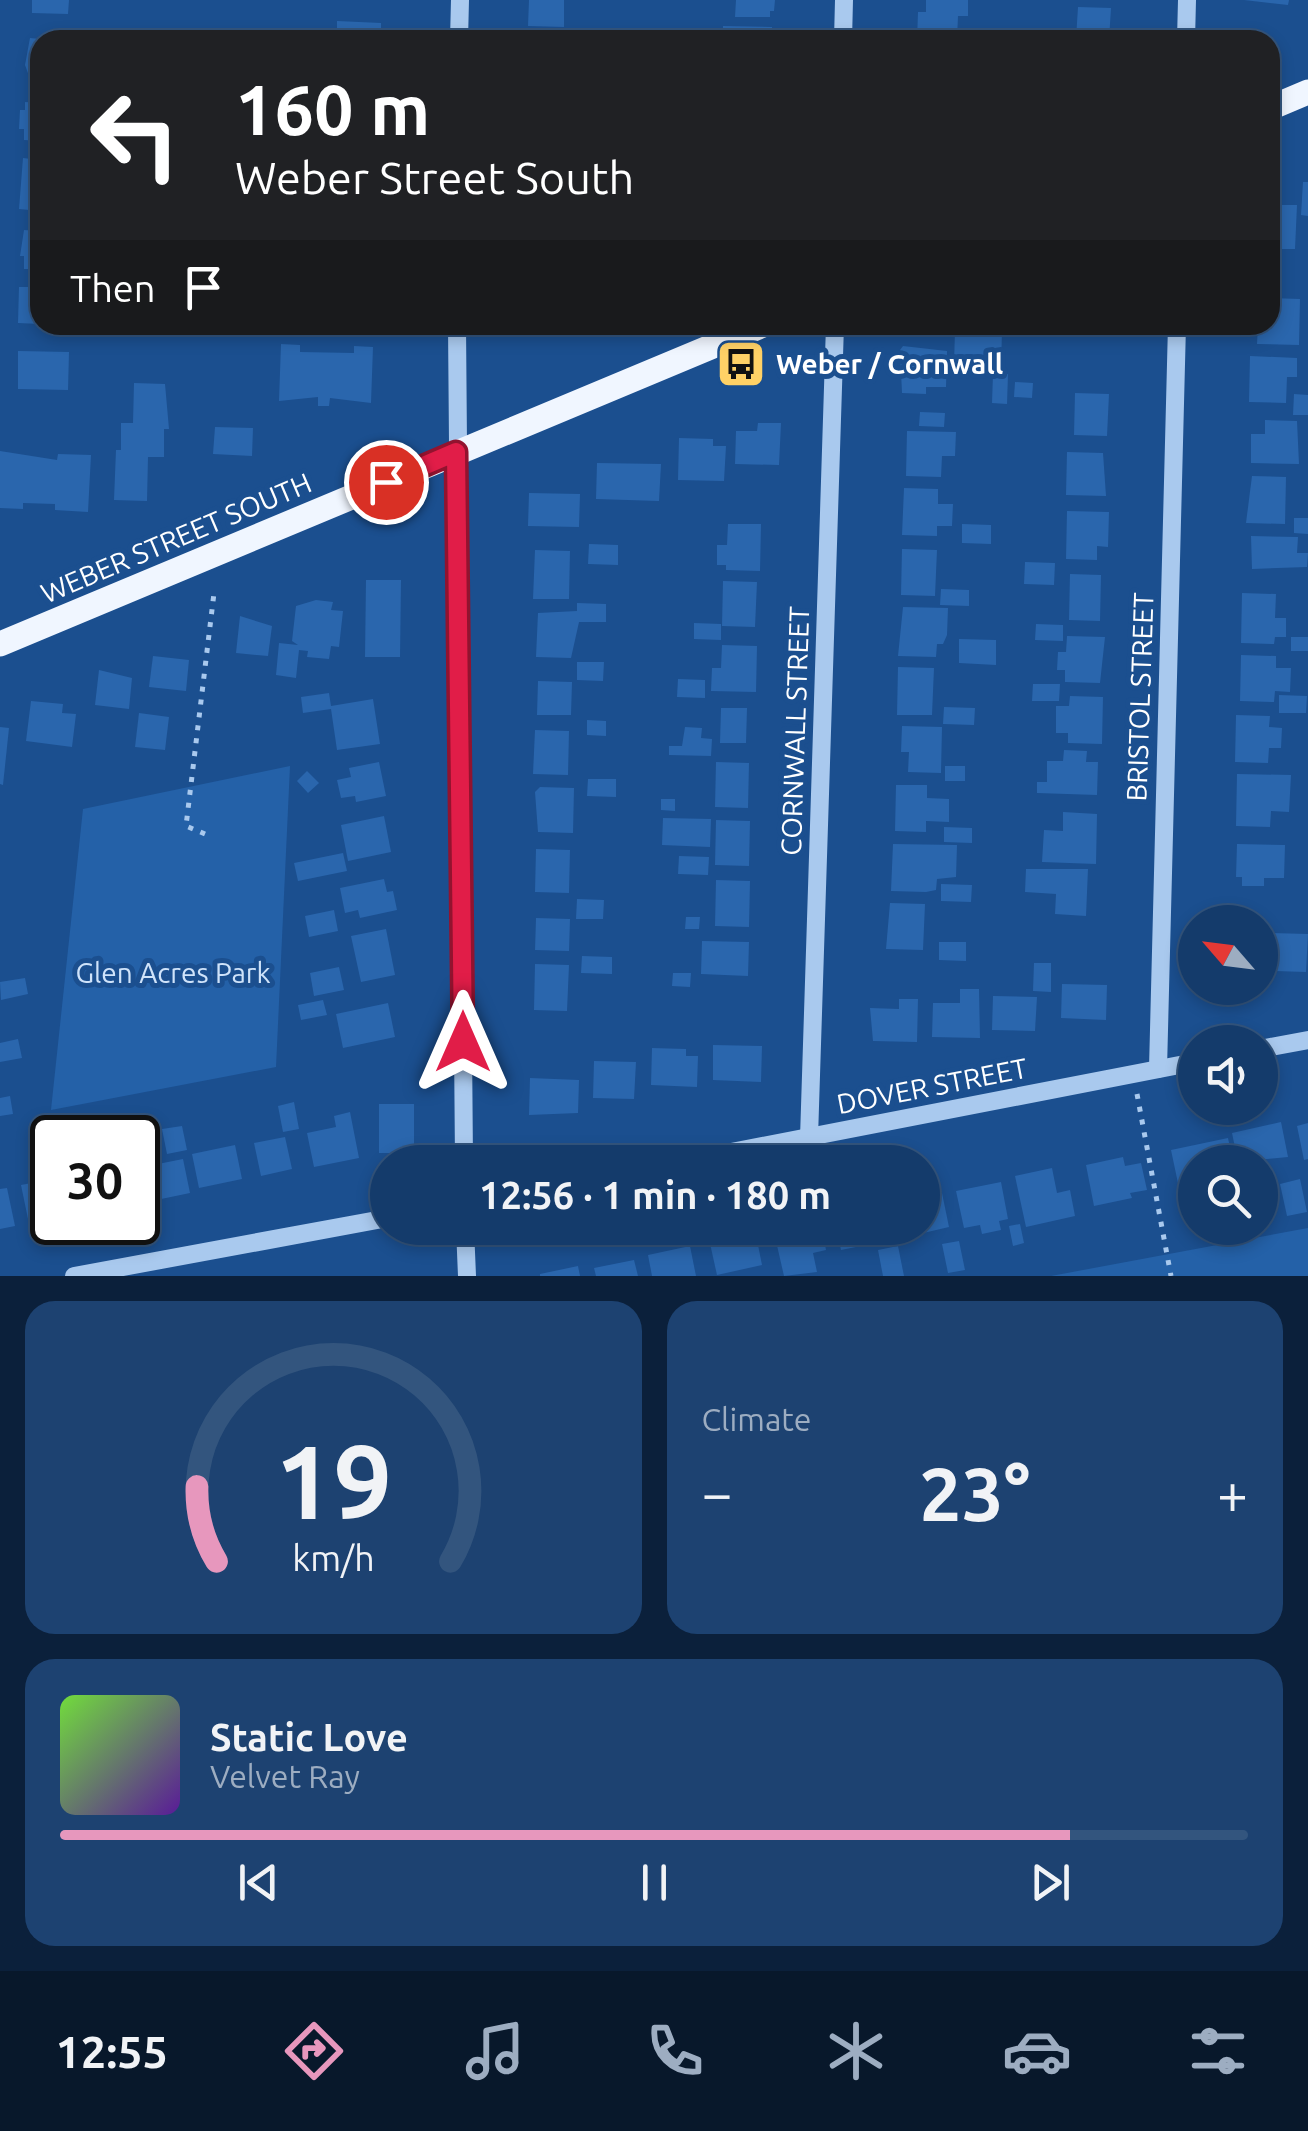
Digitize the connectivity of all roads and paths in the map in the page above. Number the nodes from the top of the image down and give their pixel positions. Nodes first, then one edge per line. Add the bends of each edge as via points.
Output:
1 (460, 0) edge
2 (844, 0) edge
3 (1187, 0) edge
4 (460, 30) edge
5 (843, 30) edge
6 (1186, 30) edge
7 (1308, 92) edge
8 (1280, 104) edge
9 (457, 335) edge
10 (738, 335) edge
11 (836, 335) edge
12 (1178, 335) edge
13 (456, 452) junction
14 (214, 593) dead end
15 (0, 644) edge
16 (204, 834) dead end
17 (1308, 1040) edge
18 (1278, 1046) edge
19 (1178, 1066) edge
20 (1158, 1070) junction
21 (1136, 1091) dead end
22 (809, 1138) junction
23 (464, 1145) edge
24 (771, 1145) edge
25 (370, 1221) edge
26 (467, 1245) edge
27 (74, 1276) edge
28 (468, 1276) edge
29 (1171, 1276) edge

1 - 4 street
2 - 5 street
3 - 6 street
7 - 8 main road
9 - 13 street
10 - 13 main road, WEBER STREET SOUTH
11 - 22 street, CORNWALL STREET
12 - 20 street, BRISTOL STREET
13 - 15 main road, WEBER STREET SOUTH
13 - 23 street
14 - 16 path via 186,826
17 - 18 street
19 - 20 street, DOVER STREET
20 - 22 street, DOVER STREET
21 - 29 path
22 - 24 street, DOVER STREET
25 - 27 street
26 - 28 street

